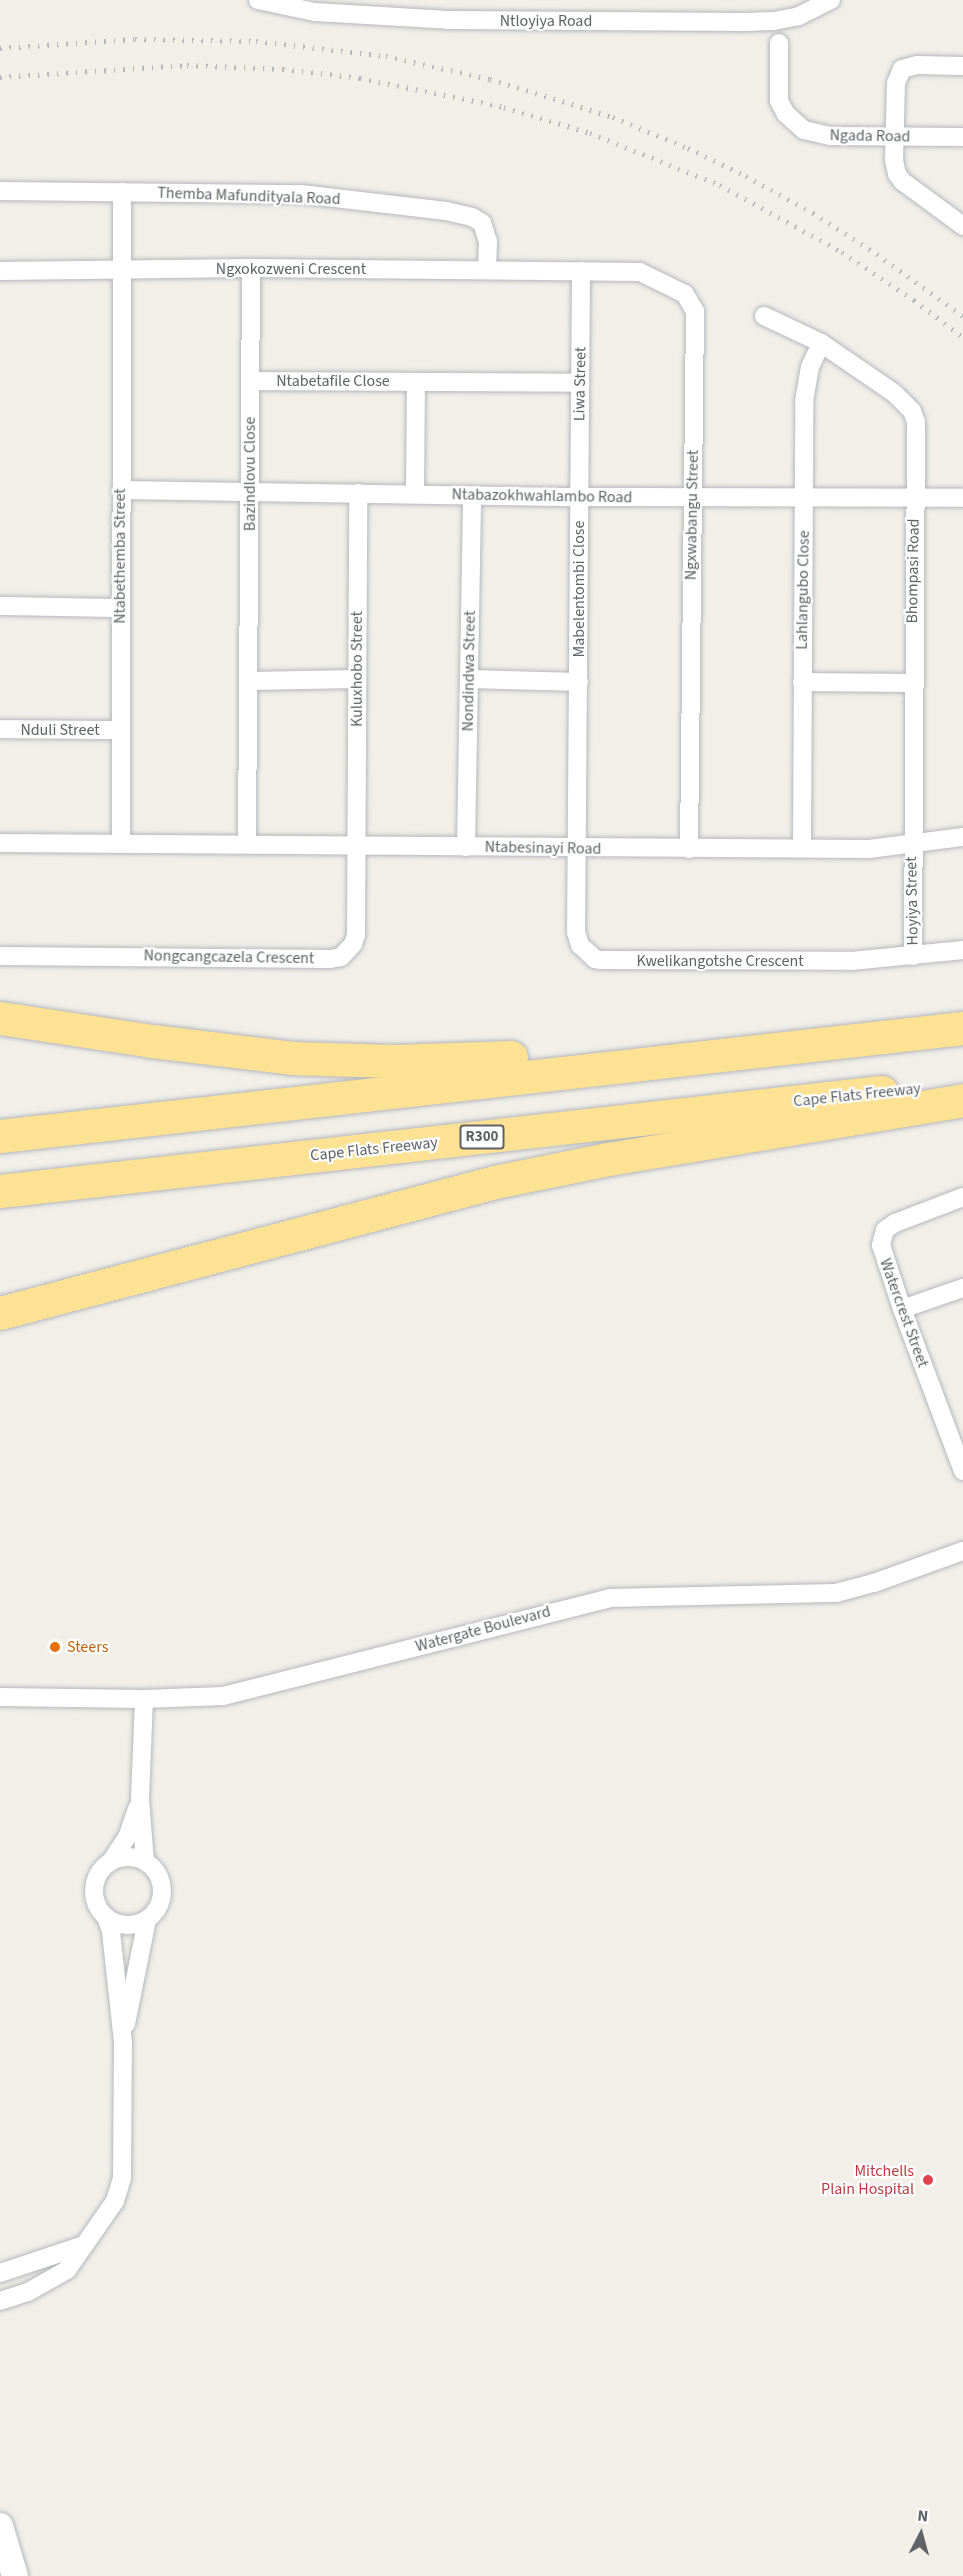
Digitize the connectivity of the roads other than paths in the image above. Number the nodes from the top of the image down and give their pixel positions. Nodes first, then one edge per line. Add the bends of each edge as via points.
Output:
1 (258, 0) edge
2 (831, 0) edge
3 (779, 43) dead end
4 (963, 66) edge
5 (963, 136) edge
6 (896, 137) junction
7 (0, 191) edge
8 (122, 192) junction
9 (963, 226) edge
10 (251, 268) junction
11 (122, 269) junction
12 (487, 270) junction
13 (0, 271) edge
14 (581, 271) junction
15 (764, 316) dead end
16 (821, 344) junction
17 (250, 381) junction
18 (416, 382) junction
19 (580, 383) junction
20 (121, 490) junction
21 (249, 492) junction
22 (358, 493) junction
23 (415, 494) junction
24 (472, 495) junction
25 (579, 496) junction
26 (692, 497) junction
27 (804, 498) junction
28 (963, 498) edge
29 (914, 499) junction
30 (0, 606) edge
31 (120, 608) junction
32 (357, 679) junction
33 (469, 679) junction
34 (248, 681) junction
35 (579, 682) junction
36 (802, 682) junction
37 (912, 683) junction
38 (0, 729) edge
39 (120, 730) junction
40 (963, 837) edge
41 (0, 843) edge
42 (121, 843) junction
43 (248, 844) junction
44 (357, 845) junction
45 (912, 845) junction
46 (466, 847) junction
47 (577, 848) junction
48 (802, 848) junction
49 (689, 849) junction
50 (963, 950) edge
51 (0, 956) edge
52 (913, 956) junction
53 (0, 1020) edge
54 (963, 1028) edge
55 (712, 1054) junction
56 (963, 1083) edge
57 (963, 1100) edge
58 (0, 1136) edge
59 (0, 1191) edge
60 (963, 1197) edge
61 (963, 1288) edge
62 (902, 1309) junction
63 (0, 1312) edge
64 (957, 1438) edge
65 (963, 1472) edge
66 (963, 1551) edge
67 (0, 1697) edge
68 (144, 1699) junction
69 (140, 1800) junction
70 (112, 1860) junction
71 (146, 1861) junction
72 (106, 1917) junction
73 (147, 1920) junction
74 (123, 2042) junction
75 (84, 2245) junction
76 (0, 2273) edge
77 (0, 2301) edge
78 (0, 2526) edge
79 (15, 2576) edge

1 - 2 street, Ntloyiya Road via 315,12 448,20 745,22 798,16
3 - 6 street, Ngada Road via 779,101 793,121 816,134
4 - 6 street via 917,65 902,69 896,83
5 - 6 street, Ngada Road
6 - 9 street via 895,168 902,181
7 - 8 street, Themba Mafundityala Road
8 - 11 street, Ntabethemba Street
8 - 12 street, Themba Mafundityala Road via 301,194 446,211 482,223 488,241
10 - 11 street, Ngxokozweni Crescent
10 - 12 street, Ngxokozweni Crescent
10 - 17 street, Bazindlovu Close
11 - 13 street, Ngxokozweni Crescent
11 - 20 street, Ntabethemba Street
12 - 14 street, Ngxokozweni Crescent
14 - 19 street, Liwa Street
14 - 26 street, Ngxwabangu Street via 640,272 691,300 695,311
15 - 16 street, Bhompasi Road
16 - 27 street via 806,381
16 - 29 street, Bhompasi Road via 894,393 912,411
17 - 18 street, Ntabetafile Close
17 - 21 street, Bazindlovu Close
18 - 19 street, Ntabetafile Close
18 - 23 street
19 - 25 street, Liwa Street
20 - 21 street, Ntabazokhwahlambo Road
20 - 31 street, Ntabethemba Street
21 - 22 street, Ntabazokhwahlambo Road
21 - 34 street, Bazindlovu Close
22 - 23 street, Ntabazokhwahlambo Road
22 - 32 street, Kuluxhobo Street
23 - 24 street, Ntabazokhwahlambo Road
24 - 25 street, Ntabazokhwahlambo Road
24 - 33 street, Nondindwa Street
25 - 26 street, Ntabazokhwahlambo Road
25 - 35 street, Mabelentombi Close
26 - 27 street, Ntabazokhwahlambo Road
26 - 49 street, Ngxwabangu Street
27 - 29 street, Ntabazokhwahlambo Road
27 - 36 street, Lahlangubo Close
28 - 29 street, Ntabazokhwahlambo Road
29 - 37 street, Bhompasi Road
30 - 31 street
31 - 39 street, Ntabethemba Street
32 - 34 street
32 - 44 street, Kuluxhobo Street
33 - 35 street, Mabelentombi Close
33 - 46 street, Nondindwa Street
34 - 43 street, Bazindlovu Close
35 - 47 street, Mabelentombi Close
36 - 37 street
36 - 48 street, Lahlangubo Close
37 - 45 street, Bhompasi Road
38 - 39 street, Nduli Street
39 - 42 street, Ntabethemba Street
40 - 45 street, Ntabesinayi Road
41 - 42 street
42 - 43 street, Ntabesinayi Road
43 - 44 street, Ntabesinayi Road
44 - 46 street, Ntabesinayi Road
44 - 51 street, Nongcangcazela Crescent via 356,935 341,957
45 - 48 street, Ntabesinayi Road
45 - 52 street, Hoyiya Street
46 - 47 street, Ntabesinayi Road
47 - 49 street, Ntabesinayi Road
47 - 52 street, Kwelikangotshe Crescent via 576,932 580,945 595,959 842,961
48 - 49 street, Ntabesinayi Road
50 - 52 street, Kwelikangotshe Crescent
53 - 55 highway via 292,1058 494,1058 660,1048
54 - 55 highway
55 - 58 highway
56 - 59 highway, Cape Flats Freeway / R300
57 - 63 highway via 608,1159 495,1182
60 - 62 street, Watercrest Street via 885,1230 882,1254
61 - 62 street
62 - 64 street, Watercrest Street
64 - 65 street, Watercrest Street
66 - 68 street, Watergate Boulevard via 836,1593 610,1598 232,1694
67 - 68 street, Watergate Boulevard
68 - 69 street
69 - 70 street via 128,1835
69 - 71 street
70 - 71 street via 133,1856
70 - 72 street via 103,1867 94,1887 99,1908
71 - 73 street via 160,1876 163,1887 157,1910
72 - 73 street via 126,1925
72 - 74 street via 111,1931
73 - 74 street
74 - 75 street via 122,2178 115,2201
75 - 76 street
75 - 77 street via 67,2270 49,2282
78 - 79 main road

